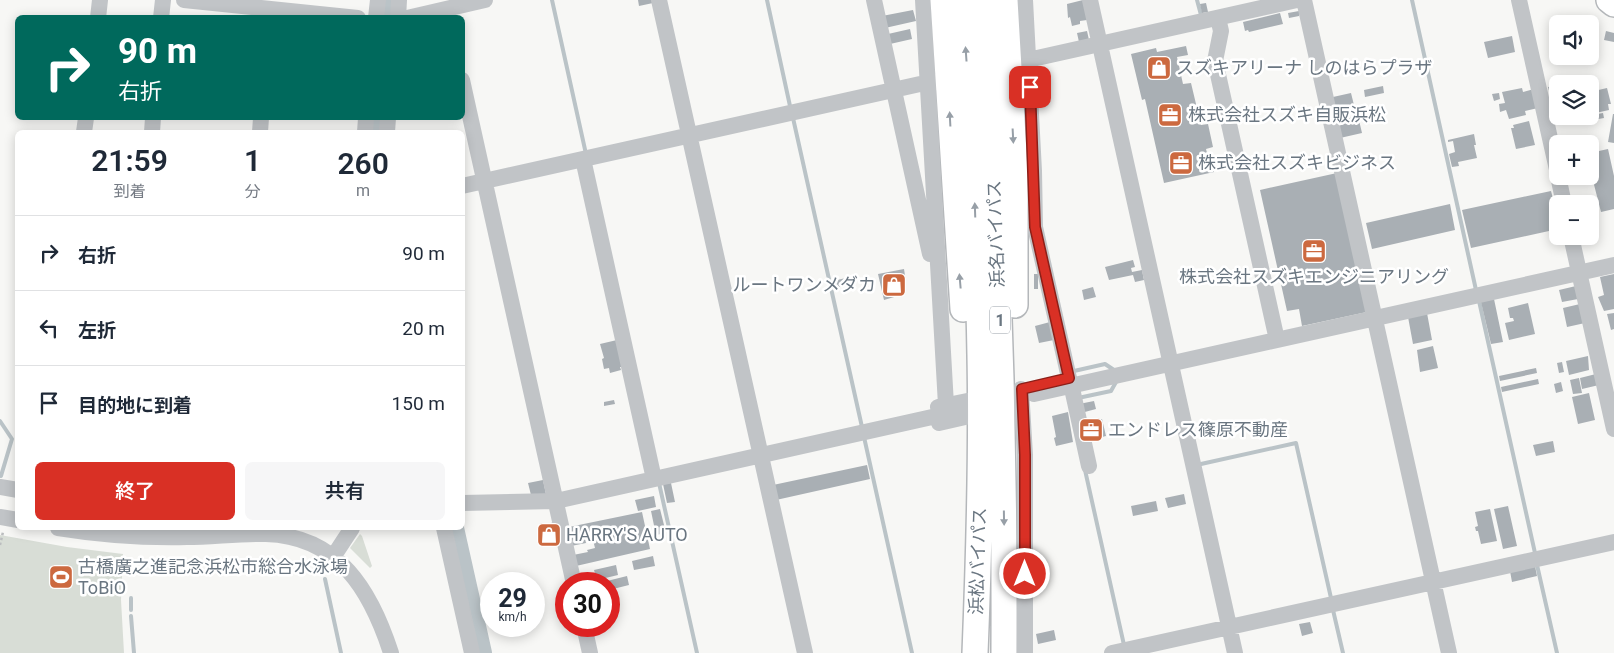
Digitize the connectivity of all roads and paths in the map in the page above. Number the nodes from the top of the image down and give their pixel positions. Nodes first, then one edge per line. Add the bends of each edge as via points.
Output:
1 (100, 0) edge
2 (163, 0) edge
3 (184, 0) edge
4 (378, 0) edge
5 (399, 0) edge
6 (485, 0) edge
7 (659, 0) edge
8 (874, 0) edge
9 (923, 0) edge
10 (943, 0) edge
11 (963, 0) edge
12 (983, 0) edge
13 (1005, 0) edge
14 (1025, 0) edge
15 (1090, 0) edge
16 (1297, 0) edge
17 (1304, 0) edge
18 (1519, 0) edge
19 (1608, 0) edge
20 (1614, 4) edge
21 (272, 9) edge
22 (447, 9) edge
23 (98, 15) edge
24 (161, 15) edge
25 (329, 15) edge
26 (376, 15) edge
27 (398, 15) edge
28 (420, 15) edge
29 (1218, 18) junction
30 (1099, 44) junction
31 (1019, 61) junction
32 (939, 82) junction
33 (894, 90) junction
34 (465, 93) edge
35 (1549, 135) edge
36 (689, 136) junction
37 (583, 159) junction
38 (485, 181) junction
39 (465, 185) edge
40 (1573, 245) edge
41 (938, 257) junction
42 (1614, 265) edge
43 (1580, 273) junction
44 (1375, 318) junction
45 (1277, 340) junction
46 (1170, 364) junction
47 (1114, 376) junction
48 (1071, 386) junction
49 (1610, 393) edge
50 (1020, 397) junction
51 (960, 408) junction
52 (1614, 428) edge
53 (875, 429) junction
54 (760, 455) junction
55 (1088, 466) dead end
56 (992, 469) junction
57 (654, 479) junction
58 (0, 487) edge
59 (15, 490) edge
60 (556, 500) junction
61 (465, 503) edge
62 (15, 521) edge
63 (2, 524) edge
64 (94, 530) edge
65 (351, 530) edge
66 (444, 530) edge
67 (228, 531) edge
68 (129, 532) edge
69 (1614, 542) edge
70 (0, 546) edge
71 (333, 557) junction
72 (571, 572) edge
73 (1434, 582) junction
74 (1229, 627) junction
75 (586, 637) edge
76 (391, 653) edge
77 (472, 653) edge
78 (590, 653) edge
79 (805, 653) edge
80 (975, 653) edge
81 (1004, 653) edge
82 (1025, 653) edge
83 (1112, 653) edge
84 (1235, 653) edge
85 (1449, 653) edge

1 - 23 street
2 - 24 street
3 - 21 street
4 - 26 street
5 - 27 street
6 - 22 street
7 - 36 street
8 - 33 street
9 - 32 street
10 - 32 highway
56 -> 11 highway, 浜名バイパス / 1 via 980,353
12 - 56 highway, 浜名バイパス / 1 via 994,172
13 - 31 highway
14 - 31 street
15 - 30 street
16 - 29 street
17 - 44 street
18 - 35 street
19 - 20 highway
21 - 25 street
22 - 28 street
29 - 30 street
29 - 45 street via 1221,31 1215,61
30 - 31 street
30 - 46 street
31 - 48 street via 1035,227
31 -> 50 highway via 1015,312
32 - 33 street
32 - 41 street
51 -> 32 highway via 960,271
33 - 36 street
33 - 41 street via 931,258
34 - 38 street
36 - 37 street
36 - 54 street
37 - 38 street
37 - 57 street
38 - 39 street
38 - 60 street
40 - 43 street
41 - 51 street
42 - 43 street
43 - 44 street
43 - 49 street
44 - 45 street
44 - 73 street
45 - 46 street
46 - 47 street
46 - 74 street
47 - 48 street via 1089,374
47 - 50 street
48 - 50 street
48 - 55 street
49 - 52 street
50 - 56 highway
50 - 82 street via 1025,455
51 - 53 street via 896,417
51 - 53 street via 900,432
51 - 56 highway
53 - 54 street
54 - 57 street
54 - 79 street
56 - 80 highway, 浜松バイパス / 1
56 -> 81 highway, 浜松バイパス / 1
57 - 60 street
58 - 59 street
60 - 61 street
60 - 72 street
62 - 63 street
63 - 70 path
64 - 68 street
65 - 71 street
66 - 77 street
67 - 68 street via 188,537
67 - 71 street via 282,535 309,543
69 - 73 street
71 - 76 street via 364,588 381,622
73 - 74 street
73 - 85 street
74 - 83 street
74 - 84 street
75 - 78 street

